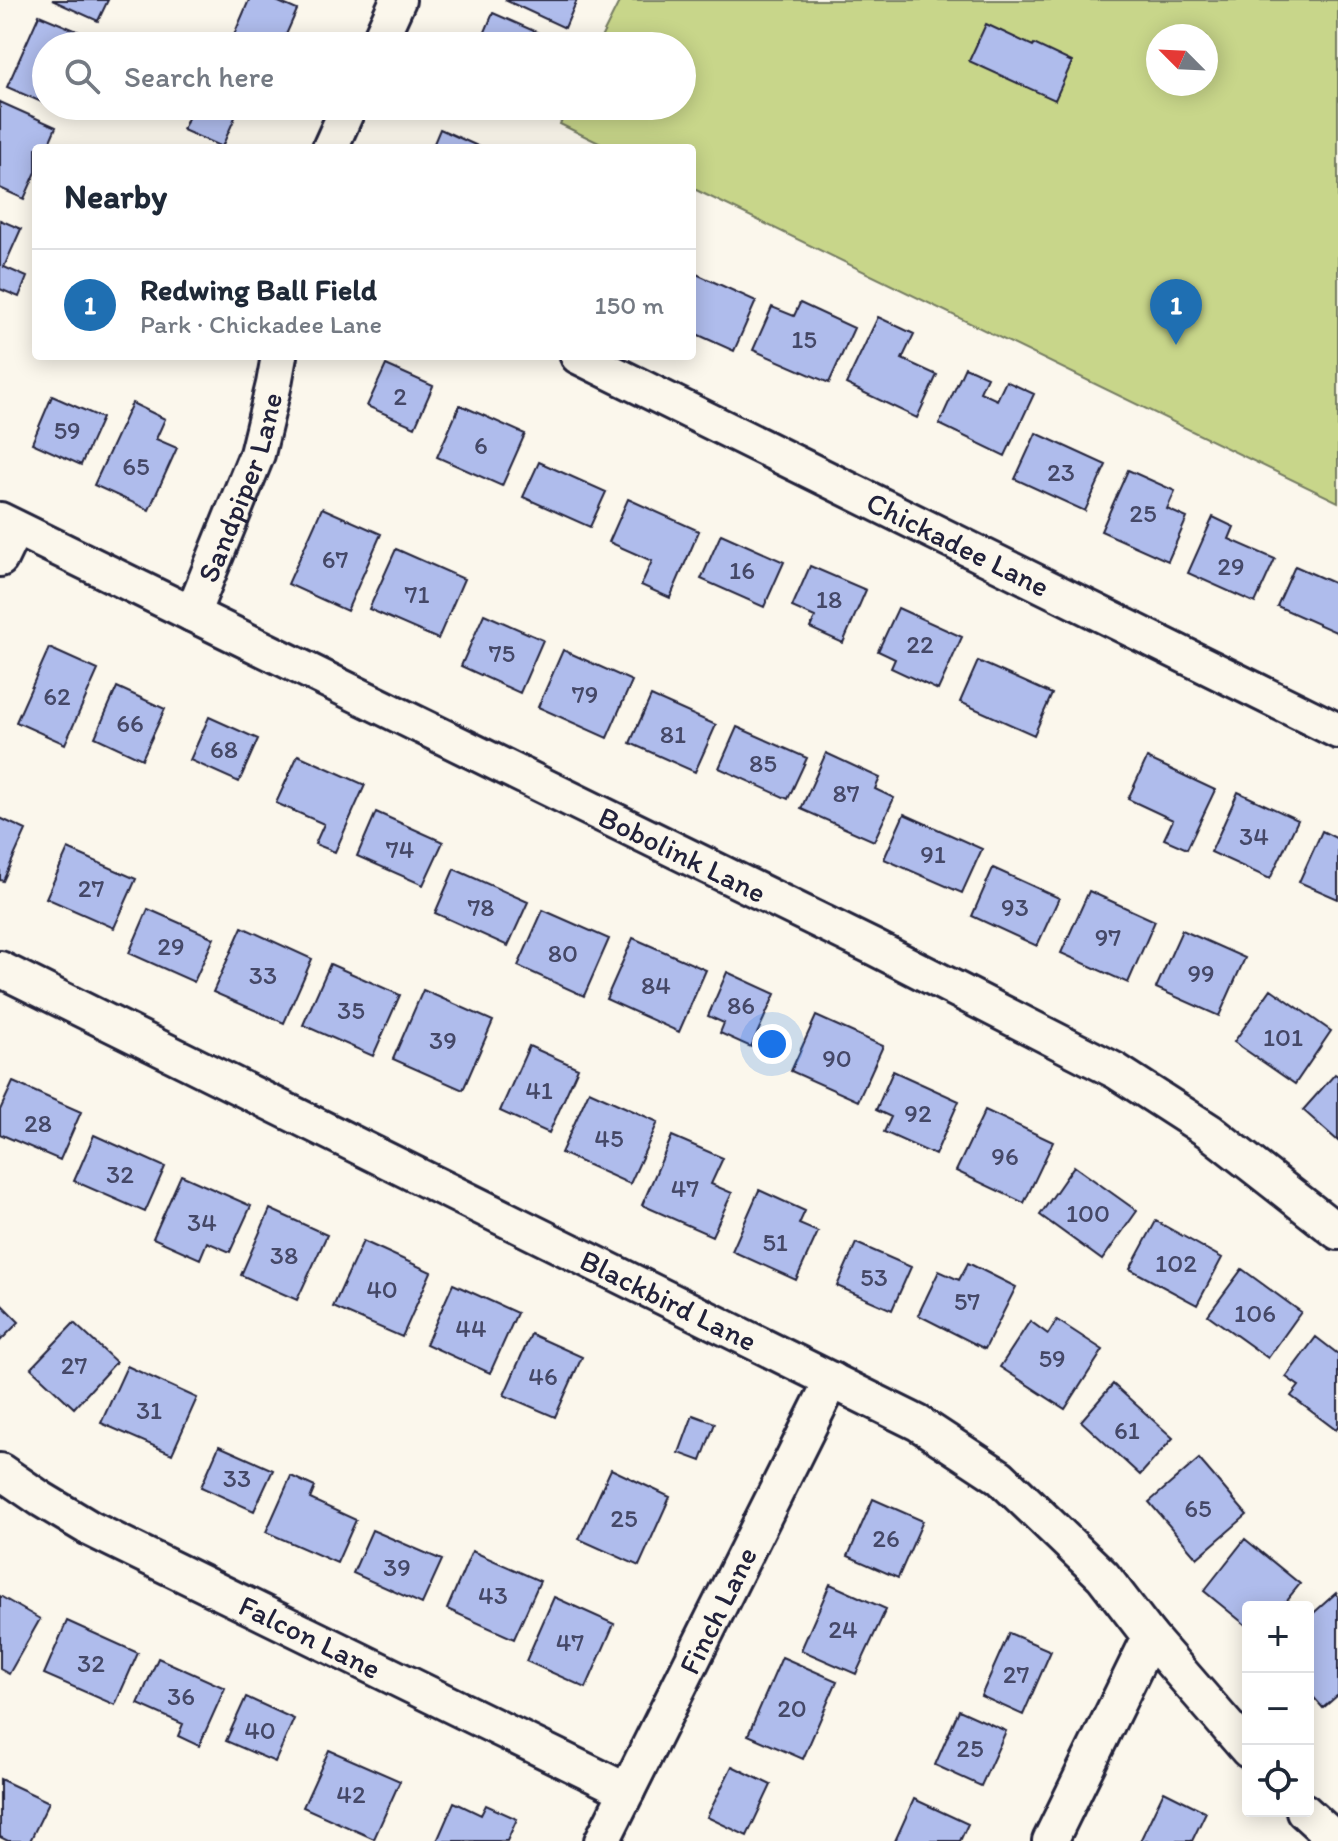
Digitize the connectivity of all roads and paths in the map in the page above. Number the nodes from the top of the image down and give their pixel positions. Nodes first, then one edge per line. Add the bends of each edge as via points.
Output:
1 (398, 0) edge
2 (383, 32) edge
3 (343, 120) edge
4 (332, 144) edge
5 (278, 360) edge
6 (586, 360) edge
7 (8, 524) edge
8 (0, 559) edge
9 (192, 614) junction
10 (1338, 731) edge
11 (0, 969) edge
12 (1338, 1232) edge
13 (832, 1380) junction
14 (0, 1471) edge
15 (1150, 1637) junction
16 (1244, 1745) edge
17 (627, 1791) junction
18 (1311, 1817) edge
19 (602, 1841) edge
20 (1050, 1841) edge
21 (1337, 1841) edge

1 - 2 street
3 - 4 street
5 - 9 street, Sandpiper Lane via 257,454
6 - 10 street, Chickadee Lane
7 - 8 street
7 - 9 street, Bobolink Lane
9 - 12 street, Bobolink Lane via 1116,1071 1209,1131
11 - 13 street, Blackbird Lane
13 - 15 street, Blackbird Lane via 918,1423 1000,1477 1103,1576
13 - 17 street, Finch Lane
14 - 17 street, Falcon Lane via 91,1529
15 - 16 street, Blackbird Lane
15 - 20 street
17 - 19 street, Finch Lane
18 - 21 street

